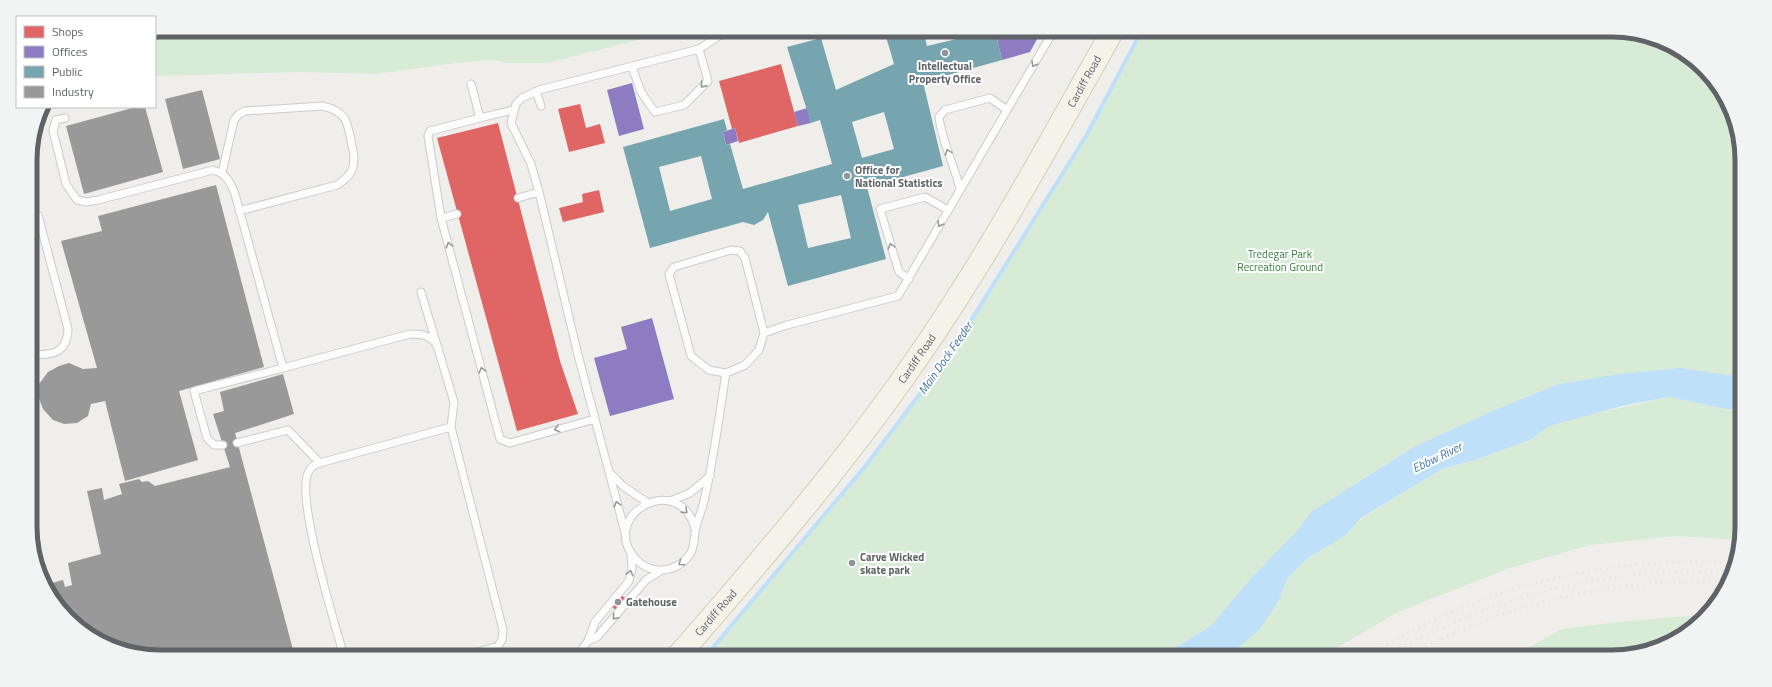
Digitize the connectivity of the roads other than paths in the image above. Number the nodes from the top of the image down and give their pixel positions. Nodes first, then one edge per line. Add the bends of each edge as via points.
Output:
1 (717, 37) edge
2 (1050, 37) edge
3 (1109, 37) edge
4 (699, 49) junction
5 (632, 67) junction
6 (471, 84) dead end
7 (536, 91) junction
8 (541, 106) dead end
9 (513, 110) junction
10 (1007, 110) junction
11 (65, 118) dead end
12 (480, 118) junction
13 (222, 173) junction
14 (960, 189) junction
15 (539, 192) junction
16 (518, 198) dead end
17 (239, 210) junction
18 (948, 210) junction
19 (457, 214) dead end
20 (38, 215) dead end
21 (441, 218) junction
22 (909, 279) junction
23 (422, 292) dead end
24 (764, 333) junction
25 (438, 347) junction
26 (37, 354) edge
27 (283, 368) junction
28 (726, 373) junction
29 (595, 419) junction
30 (451, 427) junction
31 (238, 443) dead end
32 (223, 445) dead end
33 (320, 463) junction
34 (608, 471) junction
35 (710, 476) junction
36 (670, 501) junction
37 (648, 503) junction
38 (695, 529) junction
39 (626, 536) junction
40 (631, 554) junction
41 (662, 570) junction
42 (588, 641) junction
43 (342, 650) edge
44 (484, 650) edge
45 (581, 650) edge
46 (683, 650) edge

1 - 4 lane
2 -> 10 lane
3 - 46 main road, Cardiff Road via 1012,211 916,360 785,530
4 - 5 lane
4 -> 5 lane via 708,80 684,105 655,112 641,92
5 - 7 lane
6 - 12 lane
7 - 8 lane
7 - 9 lane via 522,98
9 - 12 lane
9 - 15 lane via 511,123 531,164
10 - 14 lane
14 -> 10 lane via 941,134 939,117 946,110 990,98
11 - 13 lane via 56,120 53,131 66,184 77,200 98,200 213,170
12 - 21 lane via 430,131 428,136
13 - 17 lane via 228,179
13 - 17 lane via 234,120 245,111 322,106 333,108 349,123 354,157 352,170 346,178 337,185
14 - 18 lane
15 - 16 lane
15 - 29 lane
17 - 27 lane
18 -> 22 lane
22 -> 18 lane via 898,272 880,208 925,197
19 - 21 lane
20 - 26 lane via 68,337 54,354
29 -> 21 lane via 510,443 500,439
22 - 24 lane via 898,296
23 - 25 lane
24 - 28 lane via 759,350 745,365
24 - 28 lane via 745,258 740,251 731,250 674,267 670,274 691,356 709,370
25 - 27 lane via 432,338 422,334 410,334
25 - 30 lane via 454,402
27 - 32 lane via 194,391 207,438 214,445
28 - 35 lane
29 - 34 lane
30 - 33 lane
30 - 44 lane via 502,630 502,640 498,646
31 - 33 lane via 288,430
33 - 43 lane via 308,473 308,519
34 - 37 lane via 623,486
39 -> 34 lane
35 - 36 lane via 690,493
35 - 38 lane
36 - 37 lane
36 -> 38 lane via 678,504 686,512
37 - 39 lane via 632,515
38 -> 41 lane via 695,543 686,559 676,566
39 - 40 lane
40 - 41 lane via 645,566
42 -> 40 lane via 595,622 628,580 632,570
41 -> 42 lane via 646,580 597,637
42 - 45 lane

